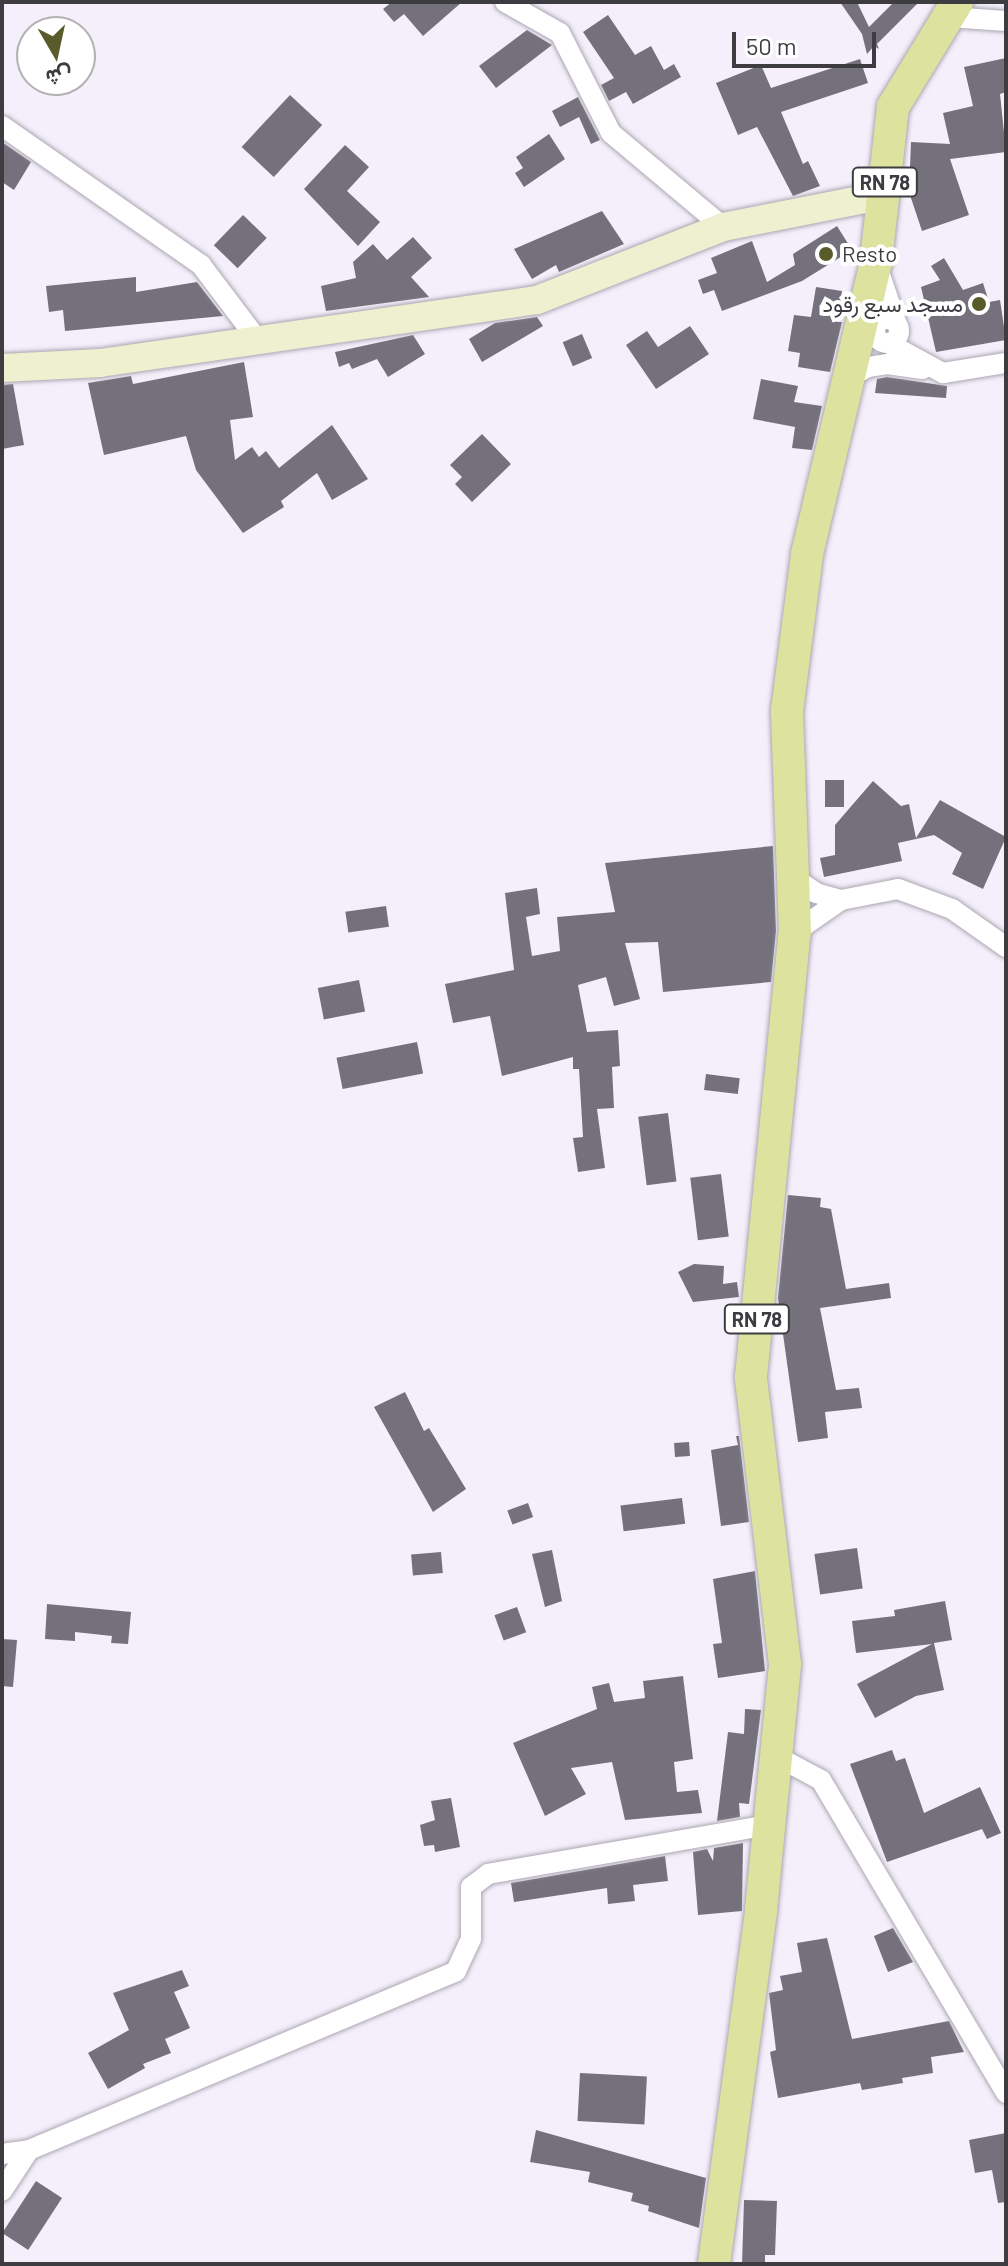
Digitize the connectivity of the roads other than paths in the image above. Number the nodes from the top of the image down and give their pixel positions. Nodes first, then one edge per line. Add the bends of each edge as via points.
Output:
1 (505, 2) edge
2 (953, 9) edge
3 (1006, 21) edge
4 (2, 126) edge
5 (884, 195) junction
6 (723, 227) junction
7 (876, 261) junction
8 (888, 333) junction
9 (260, 343) junction
10 (1006, 363) edge
11 (925, 365) junction
12 (2, 368) edge
13 (850, 377) junction
14 (797, 880) junction
15 (841, 900) junction
16 (795, 932) junction
17 (1006, 947) edge
18 (776, 1756) junction
19 (770, 1825) junction
20 (1006, 2093) edge
21 (29, 2150) junction
22 (2, 2154) edge
23 (2, 2191) edge
24 (714, 2264) edge

1 - 6 street via 560,33 611,133
2 - 3 street
2 - 5 main road, RN 78 via 893,107
4 - 9 street via 201,265
5 - 6 main road
5 - 7 main road, RN 78
6 - 9 main road via 553,297
7 - 8 street
7 - 13 main road, RN 78
8 - 11 street
8 - 13 street
9 - 12 main road via 72,367
10 - 11 street
11 - 13 street via 887,364
13 - 14 main road, RN 78 via 807,554 787,711
14 - 15 street
14 - 16 main road, RN 78
15 - 16 street
15 - 17 street via 898,889 952,909
16 - 18 main road, RN 78 via 751,1377 785,1664
18 - 19 main road, RN 78
18 - 20 street via 821,1780
19 - 21 street via 488,1874 471,1887 471,1939 456,1971
19 - 24 main road, RN 78
21 - 22 street
21 - 23 street

